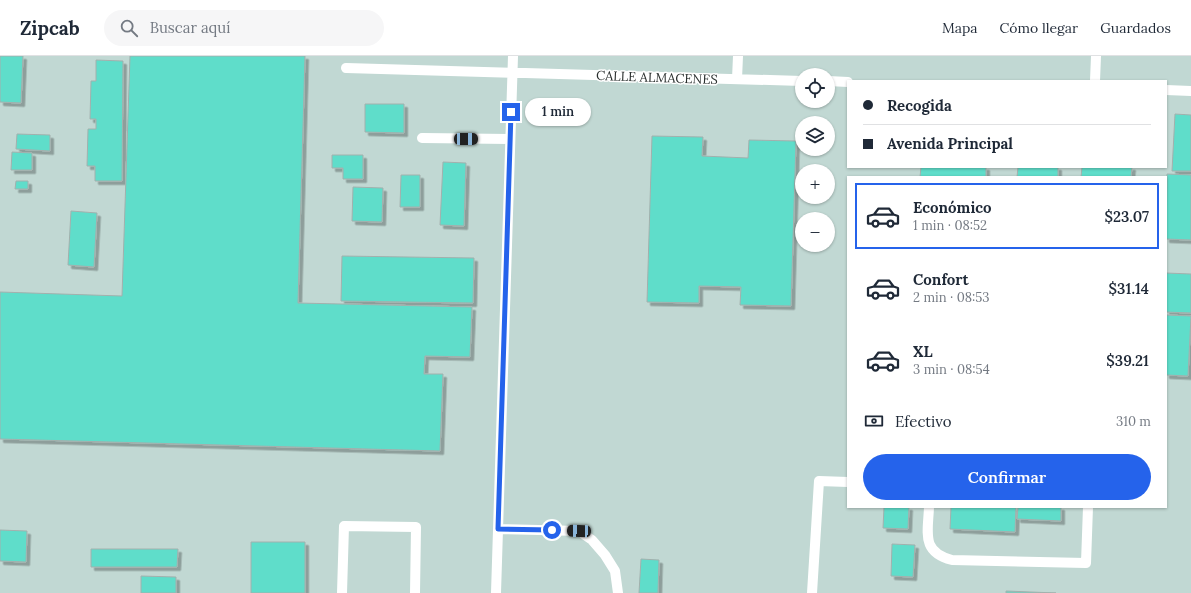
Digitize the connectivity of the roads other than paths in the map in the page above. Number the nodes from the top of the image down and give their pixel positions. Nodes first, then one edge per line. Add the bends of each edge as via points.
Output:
1 (513, 56) edge
2 (738, 56) edge
3 (1096, 56) edge
4 (346, 68) dead end
5 (512, 73) junction
6 (736, 79) junction
7 (1095, 80) edge
8 (795, 81) edge
9 (835, 81) edge
10 (847, 82) edge
11 (1167, 90) edge
12 (1191, 91) edge
13 (422, 138) dead end
14 (510, 139) junction
15 (847, 482) edge
16 (929, 508) edge
17 (1088, 508) edge
18 (498, 529) junction
19 (342, 593) edge
20 (415, 593) edge
21 (496, 593) edge
22 (618, 593) edge
23 (812, 593) edge

1 - 5 street
2 - 6 street
3 - 7 street
4 - 5 street, CALLE ALMACENES
5 - 6 street, CALLE ALMACENES
5 - 14 street
6 - 8 street, CALLE ALMACENES
9 - 10 street
11 - 12 street
13 - 14 street
14 - 18 street
15 - 23 street via 820,481
16 - 17 street via 927,540 932,550 942,557 952,560 1086,563
18 - 21 street
18 - 22 street via 579,531 592,540 605,555 615,571
19 - 20 street via 344,526 416,526

